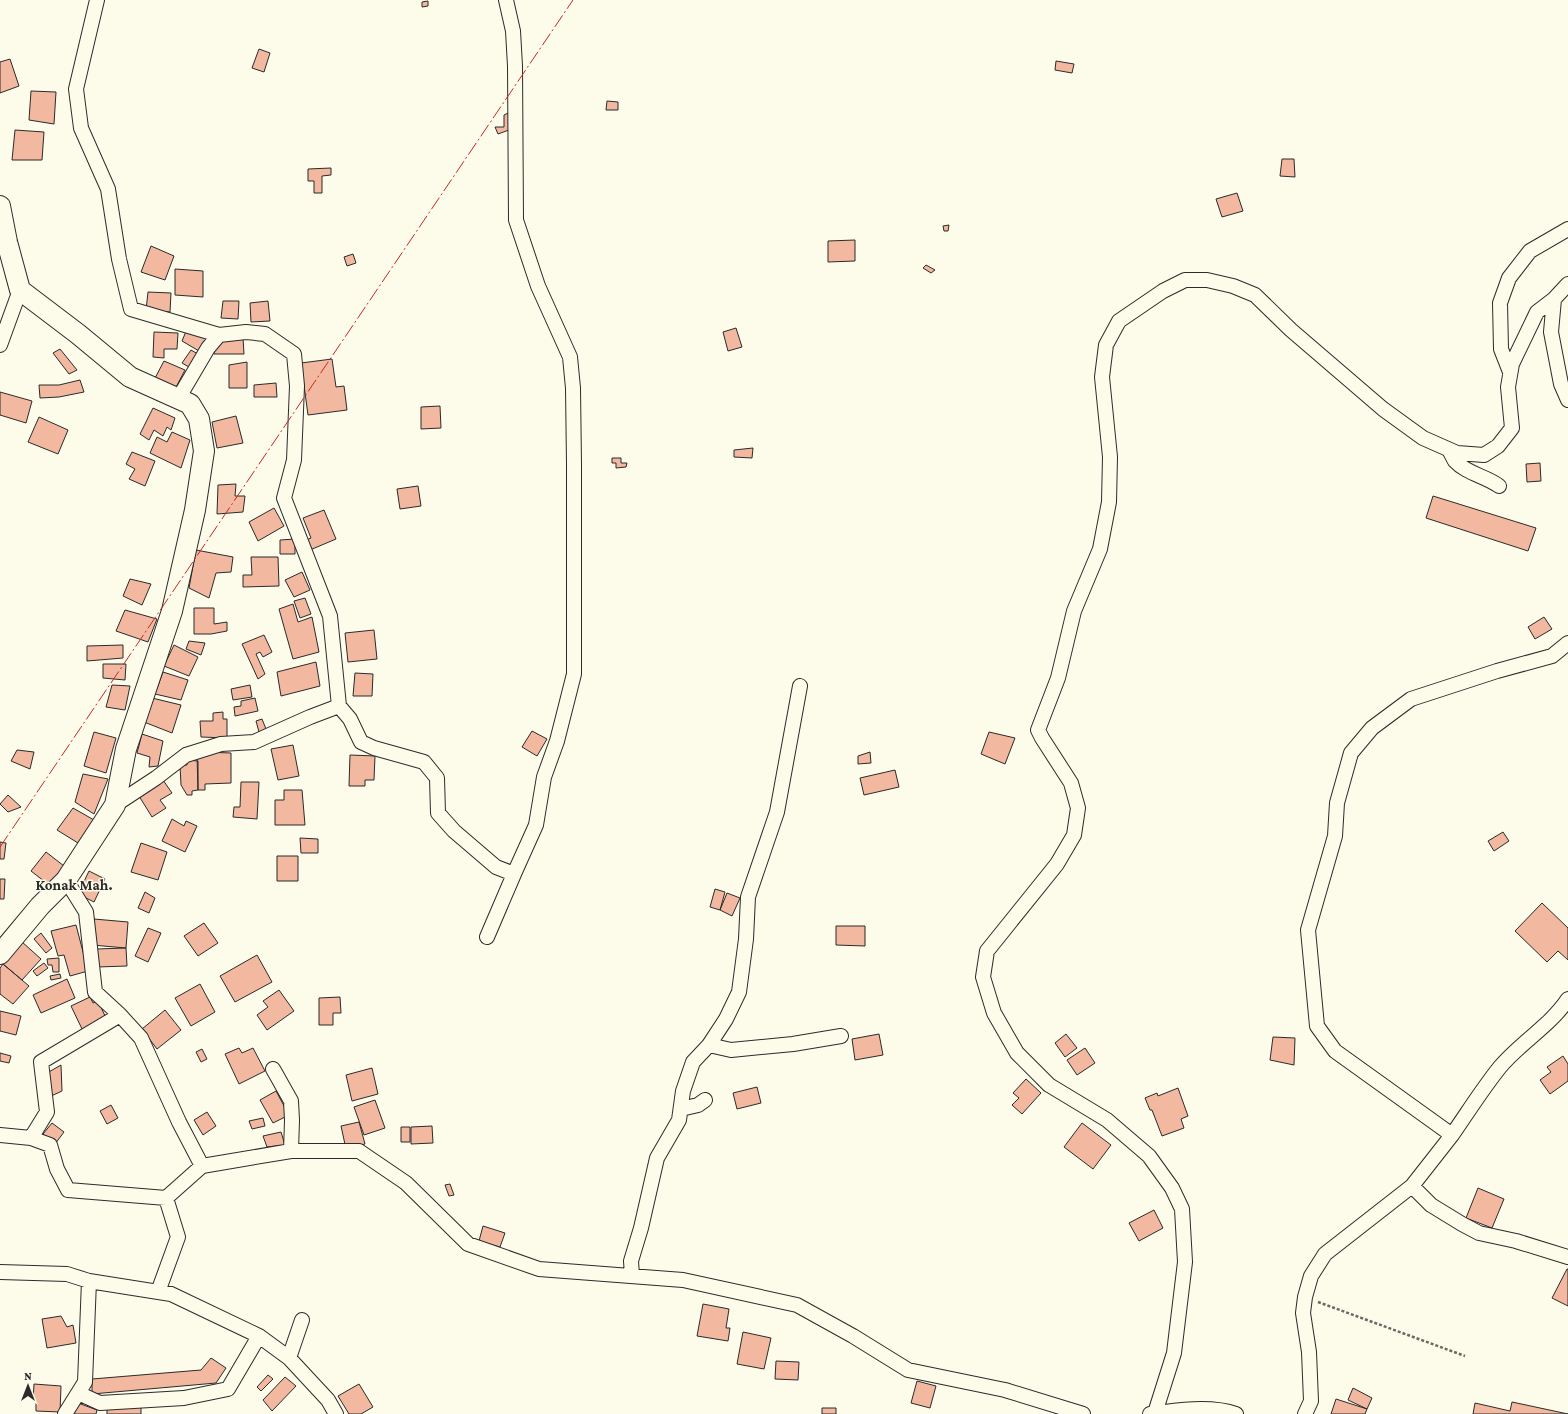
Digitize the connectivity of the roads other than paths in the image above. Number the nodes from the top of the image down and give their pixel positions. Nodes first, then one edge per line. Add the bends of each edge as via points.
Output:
1 (97, 0) edge
2 (506, 0) edge
3 (0, 210) edge
4 (1568, 228) edge
5 (1568, 284) edge
6 (20, 290) junction
7 (1554, 299) junction
8 (219, 335) junction
9 (0, 345) edge
10 (1510, 372) junction
11 (178, 399) junction
12 (1568, 400) edge
13 (1449, 450) junction
14 (1499, 486) dead end
15 (1568, 643) edge
16 (800, 686) dead end
17 (338, 706) junction
18 (115, 804) junction
19 (514, 874) junction
20 (66, 880) junction
21 (486, 937) dead end
22 (0, 954) edge
23 (1568, 999) edge
24 (120, 1015) junction
25 (841, 1036) dead end
26 (709, 1045) junction
27 (273, 1069) dead end
28 (705, 1100) dead end
29 (681, 1109) junction
30 (0, 1135) edge
31 (1452, 1135) junction
32 (31, 1138) junction
33 (291, 1151) junction
34 (202, 1166) junction
35 (1412, 1186) junction
36 (166, 1198) junction
37 (1568, 1257) edge
38 (0, 1272) edge
39 (632, 1275) junction
40 (90, 1281) junction
41 (158, 1292) junction
42 (302, 1320) dead end
43 (259, 1336) junction
44 (288, 1358) junction
45 (78, 1393) junction
46 (65, 1414) edge
47 (336, 1414) edge
48 (1083, 1414) edge
49 (1152, 1414) edge
50 (1236, 1414) edge
51 (1305, 1414) edge

1 - 8 street via 76,89 81,128 108,189 131,309
2 - 19 street via 513,31 516,66 516,220 538,286 570,357 574,464 574,674 557,741 544,777 536,825
3 - 6 main road
4 - 10 street via 1530,251 1510,278 1500,303 1501,349
5 - 7 street
6 - 9 street
6 - 11 main road via 130,377
7 - 10 street via 1537,312
7 - 12 street via 1551,332 1561,384
8 - 11 street via 208,348
8 - 17 street via 246,332 265,334 294,354 297,386 294,460 284,498 330,616
10 - 13 street via 1508,387 1512,428 1498,446 1484,455
11 - 18 main road via 190,404 199,419 204,451 202,466 195,510 172,611 126,749
13 - 14 street via 1455,461
13 - 49 street via 1423,438 1383,409 1291,330 1255,295 1233,286 1207,280 1185,280 1163,291 1119,321 1106,345 1102,377 1110,457 1109,502 1100,549 1074,611 1058,678 1038,730 1071,783 1078,808 1074,835 1057,864 987,951 983,977 994,1013 1017,1053 1048,1085 1107,1120 1149,1156 1172,1188 1182,1209 1185,1262 1174,1353
15 - 31 street via 1552,656 1411,699 1372,728 1351,753 1337,803 1335,836 1308,930 1317,1026 1335,1051
16 - 26 street via 777,812 748,897 739,992
17 - 18 street via 254,742 221,744 186,755
17 - 19 street via 350,719 361,742 424,762 437,778 438,813 454,832 496,867
18 - 20 main road
19 - 21 street
20 - 22 main road via 40,906
20 - 24 street via 86,912 95,992
23 - 31 street via 1549,1021 1501,1066
24 - 32 street via 41,1062 47,1112
24 - 34 street via 141,1038
25 - 26 street via 731,1050
26 - 29 street via 693,1062 683,1091
27 - 33 street via 291,1102
28 - 29 street via 698,1105
29 - 39 street via 679,1120 657,1158 631,1261
30 - 32 street
31 - 35 street
32 - 36 street via 50,1145 57,1168 68,1190
33 - 34 street
33 - 39 street via 359,1151 406,1183 468,1244 538,1269
34 - 36 street
35 - 37 street via 1431,1205 1479,1232
35 - 51 street via 1326,1254 1311,1276 1303,1313 1309,1352 1311,1401
36 - 41 street via 178,1237
38 - 40 street via 67,1274
39 - 48 street via 683,1280 797,1305 908,1370 1005,1390
40 - 41 street
40 - 45 street via 85,1382
41 - 43 street via 172,1294
42 - 44 street
43 - 44 street
43 - 45 street via 228,1389 184,1398 100,1403
44 - 47 street via 328,1400
45 - 46 street
49 - 50 street via 1169,1411 1223,1410

